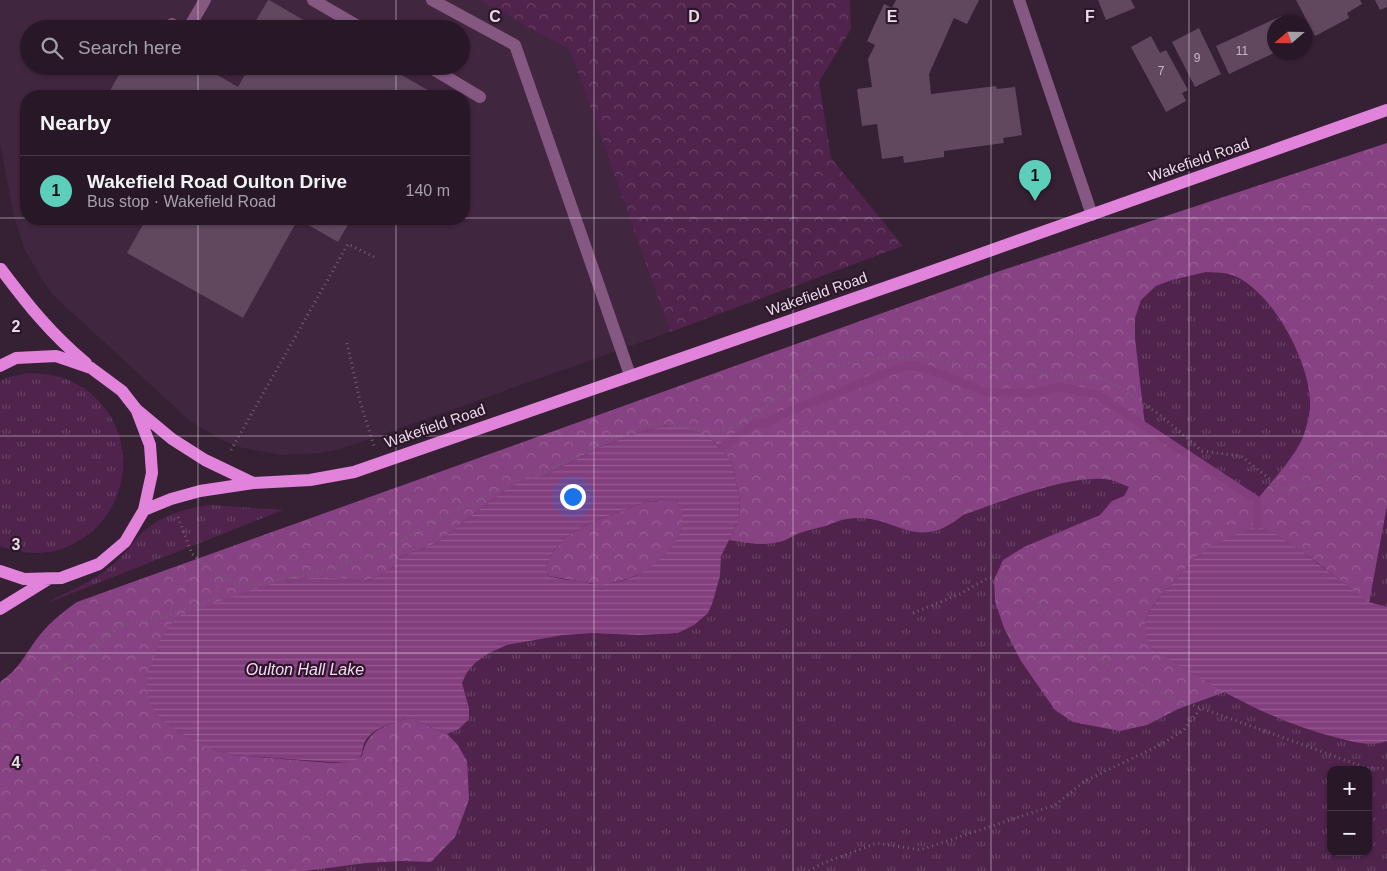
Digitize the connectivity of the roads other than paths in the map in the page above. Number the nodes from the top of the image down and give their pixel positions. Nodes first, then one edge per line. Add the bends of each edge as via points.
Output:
1 (205, 0) edge
2 (313, 0) edge
3 (432, 0) edge
4 (1019, 0) edge
5 (193, 20) edge
6 (347, 20) edge
7 (469, 20) edge
8 (470, 21) edge
9 (444, 75) edge
10 (470, 90) edge
11 (470, 90) edge
12 (480, 96) dead end
13 (1387, 110) edge
14 (1092, 215) junction
15 (0, 268) edge
16 (0, 366) edge
17 (91, 368) junction
18 (630, 375) junction
19 (136, 409) junction
20 (252, 483) junction
21 (144, 510) junction
22 (0, 571) edge
23 (47, 580) junction
24 (0, 609) edge

1 - 5 lane
2 - 6 lane
3 - 7 lane
4 - 14 lane
8 - 18 lane via 515,45
9 - 11 lane
10 - 12 lane
13 - 14 main road, Wakefield Road
14 - 18 main road, Wakefield Road
15 - 17 main road via 35,314
16 - 17 main road via 16,358 56,356
17 - 19 main road via 122,391
18 - 20 main road, Wakefield Road via 354,472 310,480
19 - 20 main road via 186,449
19 - 21 main road via 150,445 152,472
20 - 21 main road, Wakefield Road via 200,491
21 - 23 main road via 125,542 99,564
22 - 23 main road via 24,579
23 - 24 main road

